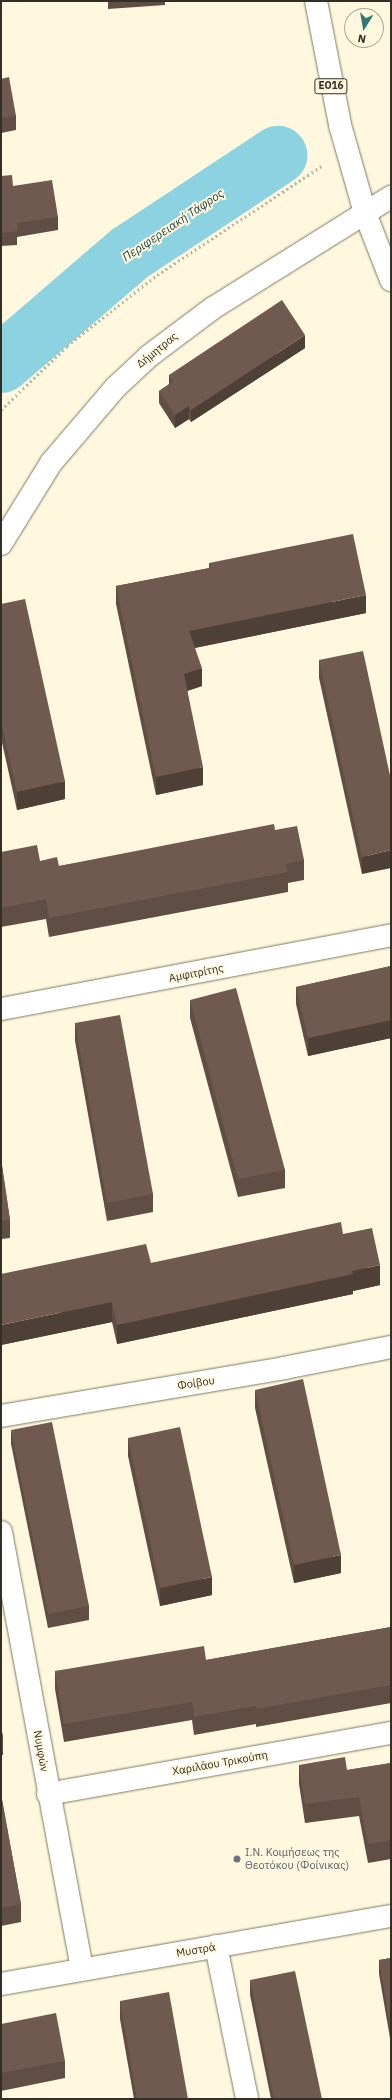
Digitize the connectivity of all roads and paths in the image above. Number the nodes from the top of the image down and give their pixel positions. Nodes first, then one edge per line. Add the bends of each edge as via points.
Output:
1 (316, 1) edge
2 (349, 159) junction
3 (391, 197) edge
4 (366, 213) junction
5 (391, 280) edge
6 (1, 410) edge
7 (1, 544) edge
8 (391, 935) edge
9 (1, 1009) edge
10 (391, 1347) edge
11 (1, 1416) edge
12 (1, 1532) edge
13 (391, 1733) edge
14 (48, 1794) junction
15 (391, 1916) edge
16 (216, 1946) junction
17 (82, 1970) junction
18 (1, 1984) edge
19 (246, 2099) edge

1 - 2 street, ΕΟ16 via 329,74
2 - 4 street, ΕΟ16
2 - 6 path via 157,275 67,346
3 - 4 street, Δήμητρας
4 - 5 street, ΕΟ16
4 - 7 street, Δήμητρας via 213,308 149,356 116,387 52,463
8 - 9 street, Αμφιτρίτης
10 - 11 street, Φοίβου via 284,1368
12 - 14 street, Νυμφών
13 - 14 street, Χαριλάου Τρικούπη
14 - 17 street, Νυμφών
15 - 16 street, Μυστρά
16 - 17 street, Μυστρά
16 - 19 street
17 - 18 street, Μυστρά

